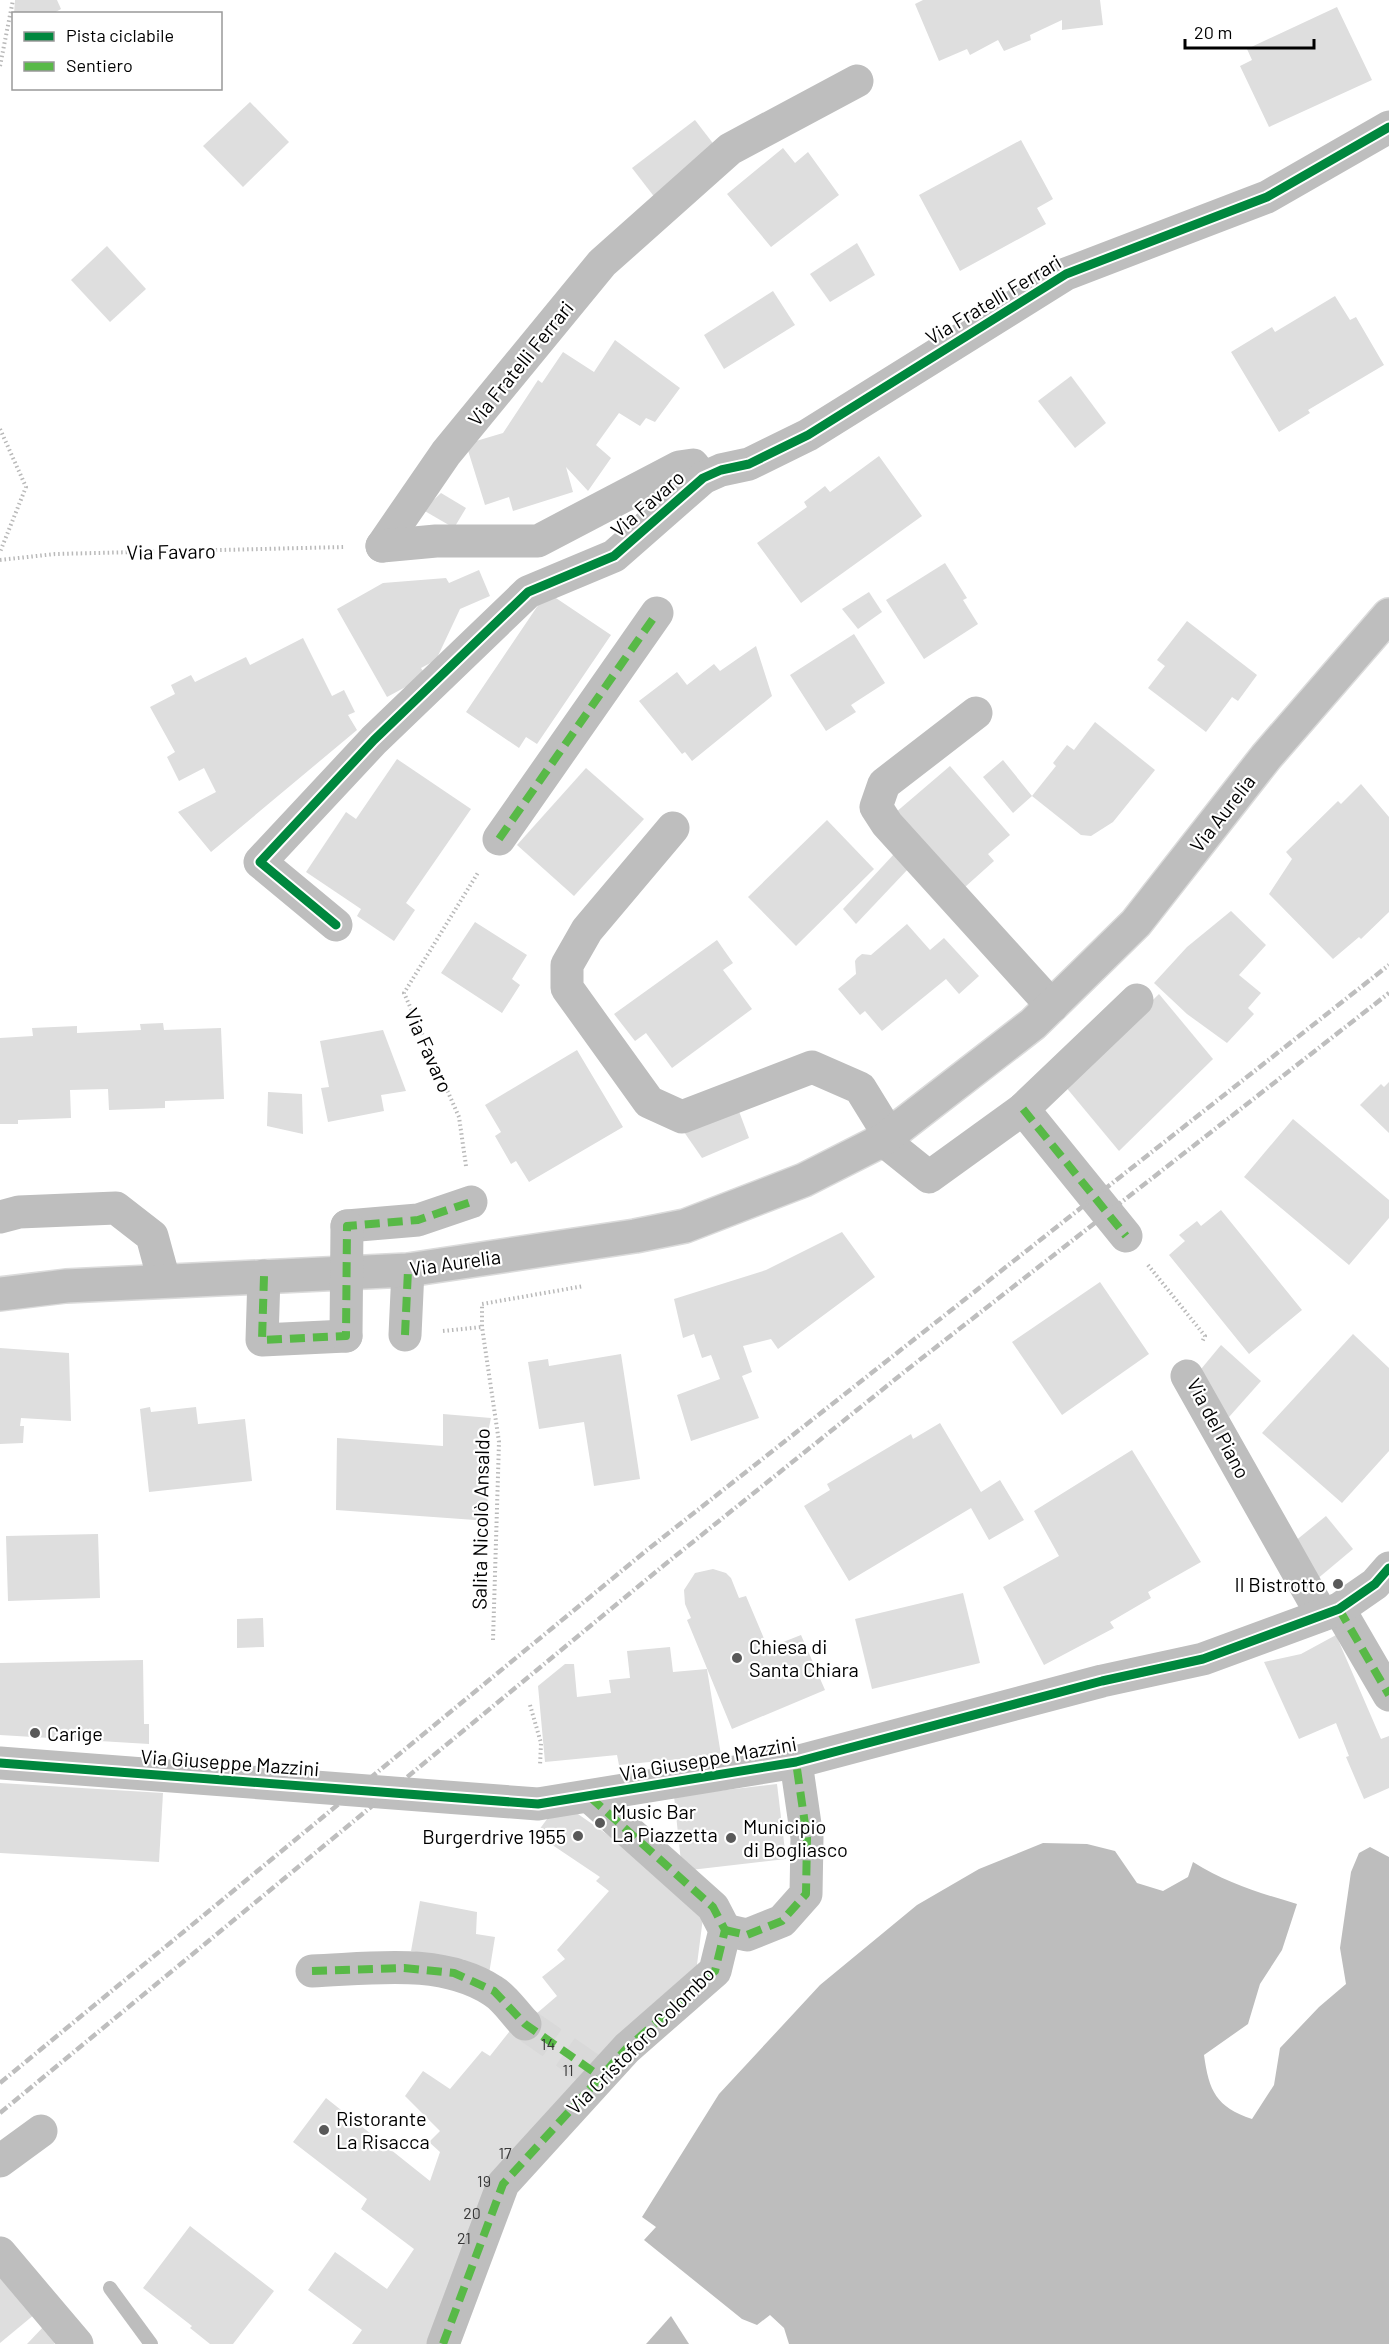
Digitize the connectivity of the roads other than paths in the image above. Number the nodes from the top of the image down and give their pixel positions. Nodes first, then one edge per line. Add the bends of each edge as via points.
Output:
1 (857, 81) dead end
2 (1389, 127) edge
3 (712, 474) junction
4 (382, 546) joint
5 (657, 613) dead end
6 (1389, 615) edge
7 (976, 713) dead end
8 (673, 828) dead end
9 (499, 838) road end
10 (336, 925) dead end
11 (1137, 1000) dead end
12 (1052, 1006) junction
13 (1023, 1109) junction
14 (886, 1137) junction
15 (471, 1202) road end
16 (0, 1217) edge
17 (1126, 1236) road end
18 (408, 1270) junction
19 (264, 1276) junction
20 (164, 1280) junction
21 (0, 1294) edge
22 (405, 1335) dead end
23 (1187, 1376) road end
24 (1389, 1568) edge
25 (1331, 1612) junction
26 (1389, 1695) edge
27 (796, 1762) junction
28 (0, 1763) edge
29 (590, 1797) junction
30 (725, 1930) junction
31 (312, 1971) dead end
32 (525, 2024) tunnel mouth
33 (40, 2131) dead end
34 (0, 2161) edge
35 (0, 2253) edge
36 (77, 2344) edge
37 (443, 2344) edge

1 - 4 street, Via Fratelli Ferrari via 730,149 602,263 446,453
2 - 3 street, Via Fratelli Ferrari via 1267,197 1066,274 808,435 749,464
3 - 4 street, Via Favaro via 693,465 679,467 538,541 436,541
3 - 10 street, Via Favaro via 614,556 528,592 374,740 260,862
5 - 9 street
6 - 12 street, Via Aurelia via 1266,757 1136,923
7 - 12 street via 884,784 876,807 887,824
8 - 14 street via 587,930 567,965 567,988 649,1102 674,1114 682,1117 812,1067 860,1088
11 - 13 street
12 - 14 street, Via Aurelia via 953,1088
13 - 14 street via 929,1176
13 - 17 street
14 - 18 street, Via Aurelia via 804,1180 685,1226
15 - 19 street, bridge via 418,1220 347,1226 346,1336 262,1340
16 - 20 street via 19,1212 116,1208 152,1236
18 - 19 street, Via Aurelia
18 - 22 street
19 - 20 street, Via Aurelia
20 - 21 street, Via Aurelia
23 - 25 street, Via del Piano
24 - 25 street, Via Giuseppe Mazzini via 1375,1584
25 - 26 street, Via del Piano
25 - 27 street, Via Giuseppe Mazzini via 1203,1659 1102,1681
27 - 29 street, Via Giuseppe Mazzini
27 - 30 street via 807,1838 807,1894 782,1921 747,1935
28 - 29 street, Via Giuseppe Mazzini via 538,1804
29 - 30 street via 713,1907
30 - 37 street, Via Cristoforo Colombo via 715,1971 597,2074 503,2184
31 - 32 street via 404,1968 454,1973 494,1991
33 - 34 street
35 - 36 street

